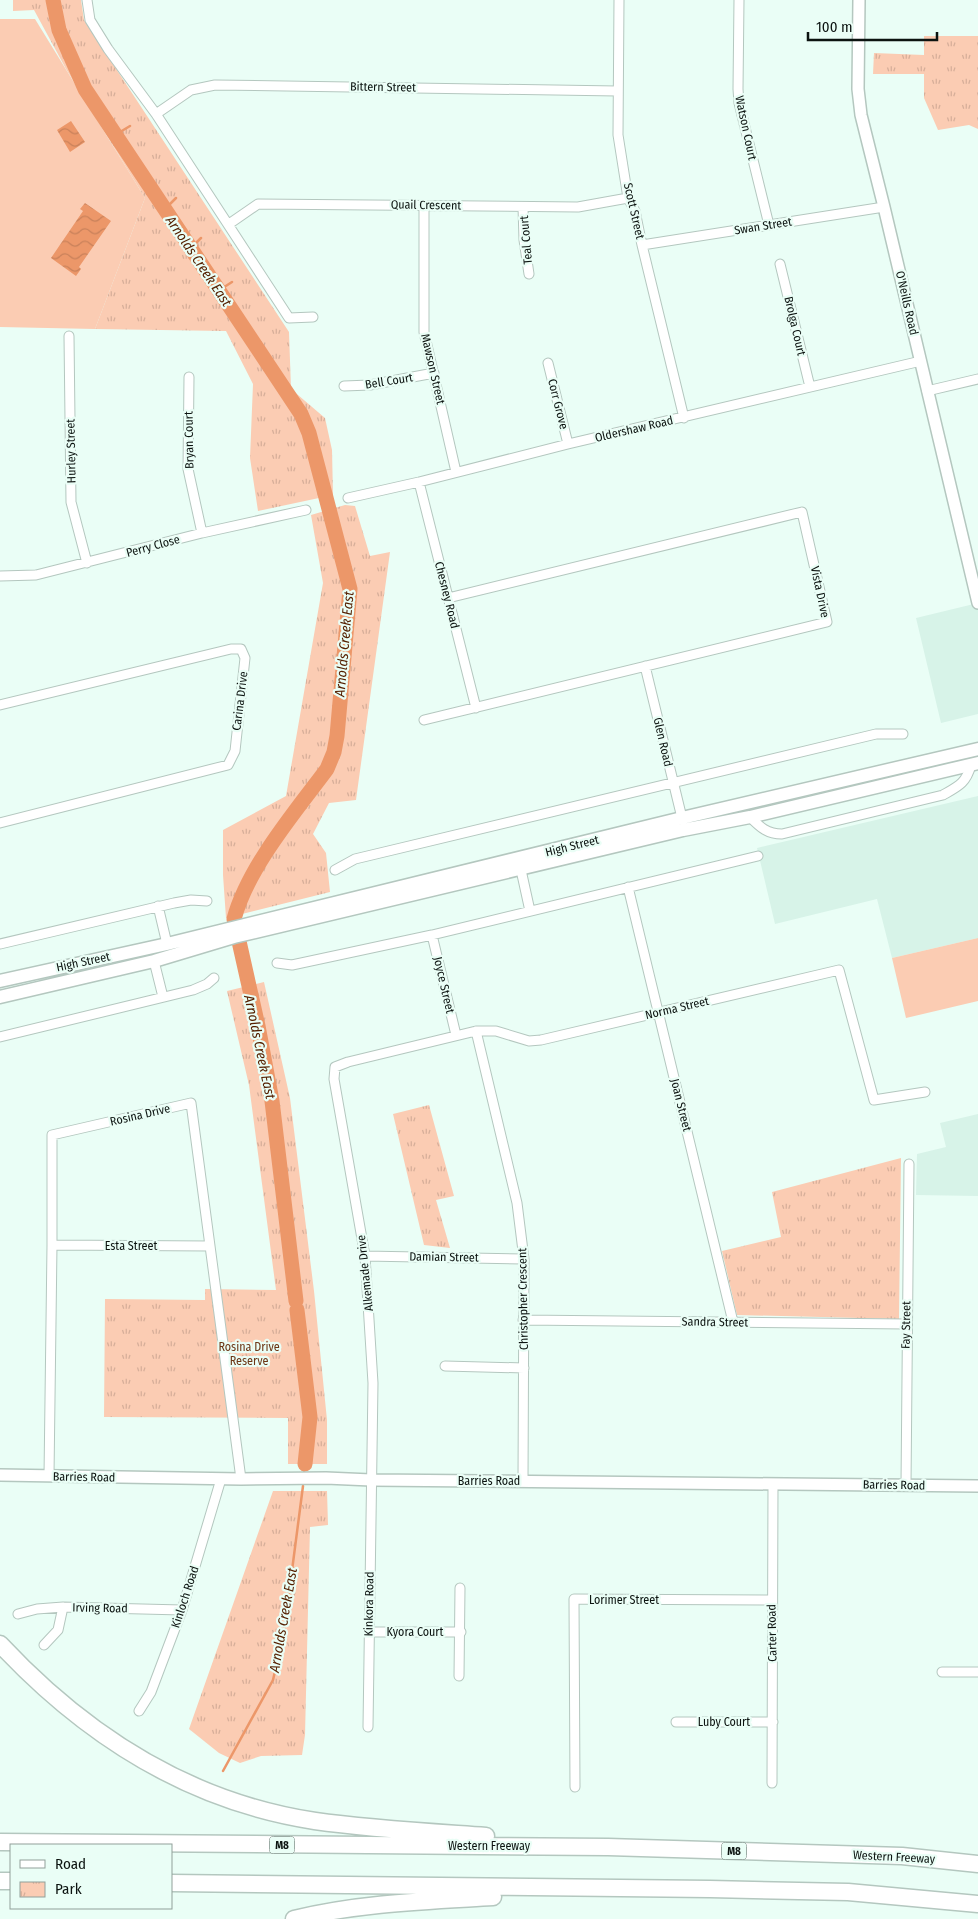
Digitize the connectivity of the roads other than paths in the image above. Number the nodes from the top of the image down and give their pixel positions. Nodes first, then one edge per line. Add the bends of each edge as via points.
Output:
1 (87, 0) edge
2 (618, 0) edge
3 (739, 0) edge
4 (859, 0) edge
5 (617, 90) junction
6 (156, 114) junction
7 (628, 198) junction
8 (424, 205) junction
9 (523, 207) junction
10 (884, 207) junction
11 (229, 224) junction
12 (769, 225) junction
13 (642, 245) junction
14 (780, 264) dead end
15 (529, 274) dead end
16 (312, 317) dead end
17 (69, 336) dead end
18 (921, 361) junction
19 (548, 364) dead end
20 (434, 373) junction
21 (188, 376) dead end
22 (978, 379) edge
23 (344, 386) dead end
24 (810, 387) junction
25 (927, 391) junction
26 (684, 418) junction
27 (568, 444) junction
28 (456, 472) junction
29 (420, 482) junction
30 (348, 498) dead end
31 (306, 510) dead end
32 (202, 533) junction
33 (972, 558) edge
34 (87, 563) junction
35 (0, 576) edge
36 (448, 598) junction
37 (978, 603) edge
38 (645, 666) junction
39 (0, 704) edge
40 (476, 708) junction
41 (424, 720) dead end
42 (903, 734) dead end
43 (978, 749) edge
44 (974, 764) edge
45 (673, 782) junction
46 (750, 817) junction
47 (0, 823) edge
48 (682, 824) junction
49 (758, 856) dead end
50 (519, 865) junction
51 (335, 870) dead end
52 (628, 887) junction
53 (207, 901) dead end
54 (158, 906) junction
55 (530, 911) junction
56 (232, 932) junction
57 (432, 936) junction
58 (0, 944) edge
59 (167, 944) junction
60 (150, 947) junction
61 (170, 956) junction
62 (154, 961) junction
63 (277, 963) dead end
64 (214, 978) dead end
65 (0, 980) edge
66 (0, 997) edge
67 (163, 997) junction
68 (658, 1012) junction
69 (476, 1031) junction
70 (456, 1036) junction
71 (0, 1037) edge
72 (335, 1067) joint
73 (925, 1092) dead end
74 (909, 1164) dead end
75 (52, 1245) junction
76 (210, 1246) junction
77 (365, 1256) junction
78 (524, 1258) junction
79 (524, 1320) junction
80 (733, 1322) junction
81 (906, 1324) junction
82 (445, 1366) dead end
83 (524, 1368) junction
84 (0, 1475) edge
85 (49, 1476) junction
86 (221, 1479) junction
87 (241, 1479) junction
88 (371, 1480) junction
89 (523, 1481) junction
90 (773, 1484) junction
91 (906, 1485) junction
92 (978, 1486) edge
93 (460, 1588) dead end
94 (772, 1600) junction
95 (63, 1607) junction
96 (182, 1610) junction
97 (18, 1614) dead end
98 (369, 1632) junction
99 (461, 1632) junction
100 (0, 1644) edge
101 (44, 1645) dead end
102 (942, 1672) dead end
103 (978, 1672) edge
104 (459, 1676) dead end
105 (139, 1711) dead end
106 (676, 1722) dead end
107 (773, 1722) junction
108 (368, 1727) dead end
109 (772, 1783) dead end
110 (574, 1787) dead end
111 (0, 1842) edge
112 (565, 1847) junction
113 (978, 1864) edge
114 (172, 1883) edge
115 (622, 1889) junction
116 (978, 1904) edge
117 (294, 1919) edge

1 - 6 street via 90,20
2 - 5 street, Scott Street
3 - 12 street, Watson Court via 739,103
4 - 10 street, O'Neills Road via 858,89 861,115
5 - 6 street, Bittern Street via 215,85 191,90
5 - 7 street, Scott Street via 618,135
6 - 11 street
7 - 9 street, Quail Crescent via 578,207
7 - 13 street, Scott Street via 635,211
8 - 9 street, Quail Crescent
8 - 11 street, Quail Crescent via 258,204
8 - 20 street, Mawson Street via 424,332
9 - 15 street, Teal Court
10 - 12 street, Swan Street
10 - 18 street, O'Neills Road
11 - 16 street via 289,318
12 - 13 street, Swan Street
13 - 26 street, Scott Street
14 - 24 street, Brolga Court
17 - 34 street, Hurley Street via 71,502
18 - 24 street, Oldershaw Road
18 - 25 street, O'Neills Road
19 - 27 street, Corr Grove
20 - 23 street, Bell Court via 370,385
20 - 28 street, Mawson Street
21 - 32 street, Bryan Court via 188,469
22 - 25 street
24 - 26 street, Oldershaw Road
25 - 33 street, O'Neills Road
26 - 27 street, Oldershaw Road
27 - 28 street, Oldershaw Road
28 - 29 street, Oldershaw Road
29 - 30 street, Oldershaw Road
29 - 36 street, Chesney Road
31 - 32 street, Perry Close
32 - 34 street, Perry Close
33 - 37 street, O'Neills Road
34 - 35 street, Perry Close via 36,575
36 - 38 street, Vista Drive via 802,512 827,622
36 - 40 street, Chesney Road
38 - 40 street, Vista Drive
38 - 45 street, Glen Road
39 - 47 street, Carina Drive via 231,649 241,649 246,658 234,751 228,765
40 - 41 street, Vista Drive
42 - 45 street via 876,734
43 - 48 main road, High Street
44 - 46 main road, High Street
44 - 46 street, High Street via 959,786 943,795 782,834 761,829
45 - 48 street, Glen Road
45 - 51 street via 354,859
46 - 48 main road, High Street
48 - 50 main road, High Street
49 - 52 street
50 - 55 street
50 - 56 main road, High Street
52 - 55 street
52 - 68 street, Joan Street
53 - 54 street via 191,900
54 - 58 street
54 - 59 street
55 - 57 street
56 - 59 main road, High Street
56 - 61 main road, High Street
57 - 63 street via 292,965
57 - 70 street, Joyce Street
59 - 60 main road, High Street
59 - 61 main road
60 - 62 main road
60 - 65 main road, High Street
61 - 62 main road, High Street
62 - 66 main road, High Street
62 - 67 street
64 - 67 street via 201,987
67 - 71 street
68 - 69 street, Norma Street via 542,1040 496,1031
68 - 73 street, Norma Street via 839,970 874,1100
68 - 80 street, Joan Street
69 - 70 street, Norma Street
69 - 78 street, Christopher Crescent via 517,1203
70 - 72 street, Norma Street
72 - 77 street, Alkemade Drive via 334,1079
74 - 81 street, Fay Street
75 - 76 street, Esta Street
75 - 76 street, Rosina Drive via 52,1135 191,1103
75 - 85 street, Rosina Drive
76 - 87 street, Rosina Drive
77 - 78 street, Damian Street
77 - 88 street, Alkemade Drive via 373,1383
78 - 79 street, Christopher Crescent
79 - 80 street, Sandra Street
79 - 83 street, Christopher Crescent
80 - 81 street, Sandra Street
81 - 91 street, Fay Street
82 - 83 street
83 - 89 street, Christopher Crescent
84 - 85 street, Barries Road
85 - 86 street, Barries Road
86 - 87 street, Barries Road
86 - 96 street, Kinloch Road
87 - 88 street, Barries Road
88 - 89 street, Barries Road
88 - 98 street, Kinkora Road
89 - 90 street, Barries Road
90 - 91 street, Barries Road
90 - 94 street, Carter Road
91 - 92 street, Barries Road
93 - 99 street, Kyora Court
94 - 107 street, Carter Road
94 - 110 street, Lorimer Street via 574,1599
95 - 96 street, Irving Road
95 - 97 street, Irving Road
95 - 101 street via 58,1630
96 - 105 street, Kinloch Road via 151,1692
98 - 99 street, Kyora Court
98 - 108 street, Kinkora Road
99 - 104 street, Kyora Court
100 - 112 highway via 66,1708 117,1745 180,1779 241,1803 314,1820 385,1830 509,1838
102 - 103 street
106 - 107 street, Luby Court
107 - 109 street, Carter Road
111 - 112 highway, Western Freeway / M8
112 - 113 highway, Western Freeway / M8 via 902,1856
114 - 115 highway
115 - 116 highway via 848,1892
115 - 117 highway via 383,1905

